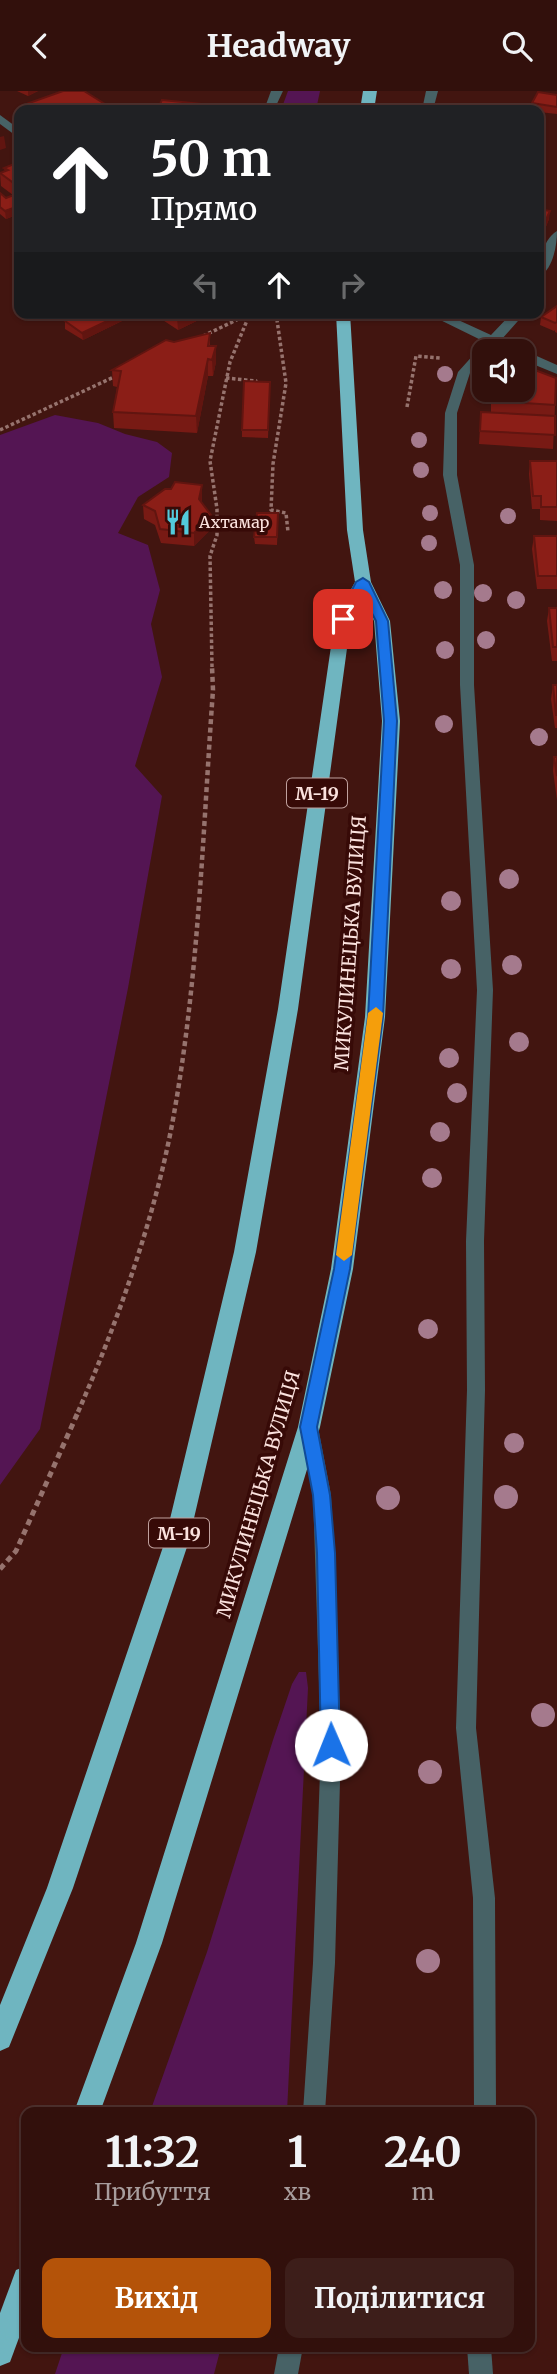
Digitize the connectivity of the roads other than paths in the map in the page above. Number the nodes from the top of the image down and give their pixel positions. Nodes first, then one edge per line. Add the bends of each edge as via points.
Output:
1 (0, 118) edge
2 (14, 131) edge
3 (557, 235) edge
4 (544, 262) edge
5 (343, 319) edge
6 (445, 319) edge
7 (514, 319) edge
8 (488, 339) edge
9 (497, 339) edge
10 (535, 360) edge
11 (472, 364) edge
12 (557, 370) edge
13 (363, 582) junction
14 (309, 1427) junction
15 (0, 2038) edge
16 (89, 2107) edge
17 (314, 2107) edge
18 (485, 2107) edge
19 (21, 2294) edge
20 (0, 2351) edge
21 (290, 2352) edge
22 (479, 2352) edge
23 (286, 2374) edge
24 (481, 2374) edge

1 - 2 street
3 - 4 street
5 - 13 highway, МИКУЛИНЕЦЬКА ВУЛИЦЯ via 355,530
6 - 8 street
7 - 9 street
10 - 12 street
11 - 18 street via 464,372 451,413 450,475 467,565 467,685 485,990 475,1241 477,1390 466,1728 484,1898
13 - 14 highway, МИКУЛИНЕЦЬКА ВУЛИЦЯ via 382,621 391,721 376,1017 342,1269
13 - 15 highway, М-19 via 343,619 288,1009 247,1239 176,1544 60,1888
14 - 16 highway, МИКУЛИНЕЦЬКА ВУЛИЦЯ via 149,1943
14 - 17 street via 322,1495 331,1745
19 - 20 highway
21 - 23 street
22 - 24 street

